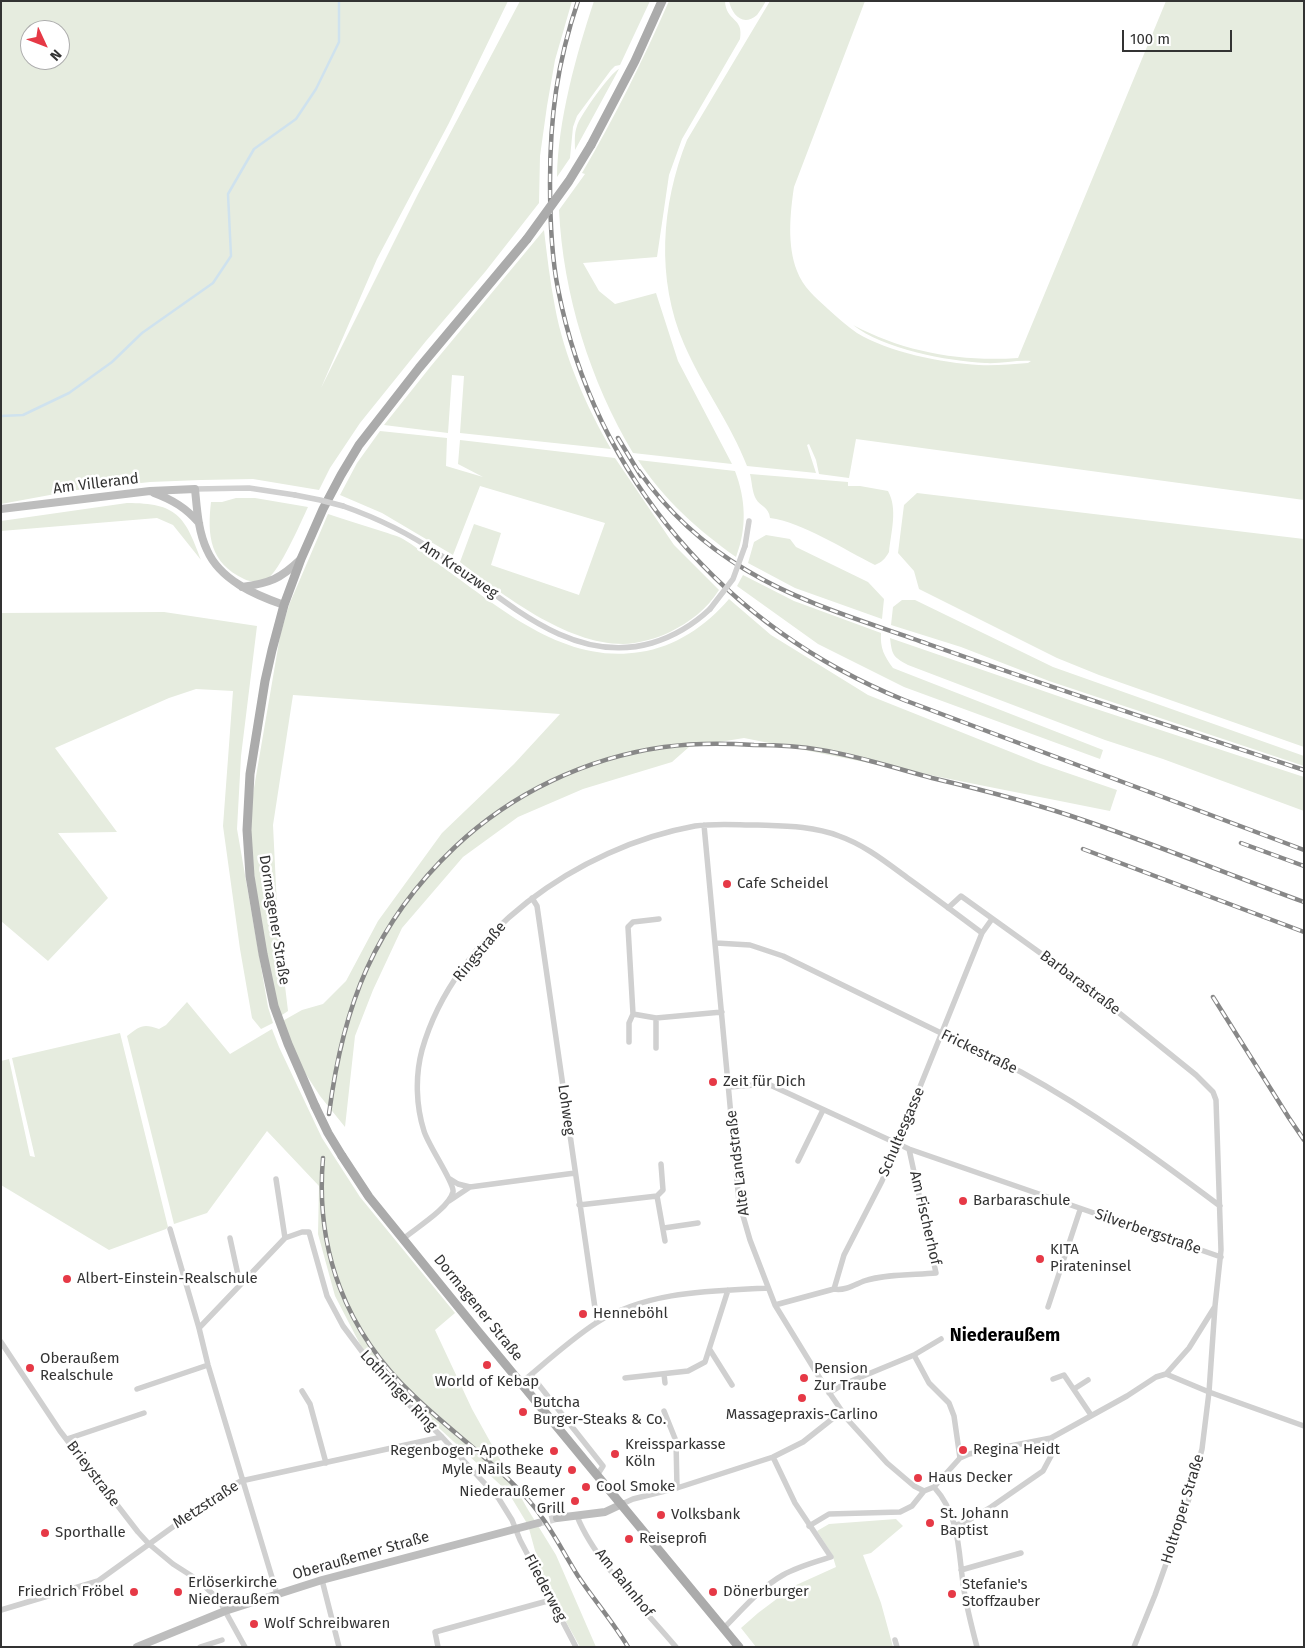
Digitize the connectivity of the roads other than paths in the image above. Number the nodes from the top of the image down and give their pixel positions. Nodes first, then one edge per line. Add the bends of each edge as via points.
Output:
1 (662, 1) edge
2 (195, 489) junction
3 (150, 491) junction
4 (1, 509) edge
5 (749, 521) dead end
6 (199, 523) junction
7 (301, 559) junction
8 (242, 587) junction
9 (284, 605) junction
10 (704, 825) junction
11 (532, 898) junction
12 (948, 908) junction
13 (659, 919) dead end
14 (992, 919) junction
15 (982, 933) junction
16 (716, 943) junction
17 (722, 1012) junction
18 (633, 1014) junction
19 (656, 1018) junction
20 (943, 1034) junction
21 (628, 1042) dead end
22 (656, 1048) dead end
23 (1208, 1086) joint
24 (729, 1087) junction
25 (823, 1110) junction
26 (897, 1144) junction
27 (909, 1149) junction
28 (798, 1162) dead end
29 (661, 1164) dead end
30 (575, 1173) junction
31 (448, 1178) junction
32 (276, 1179) dead end
33 (470, 1188) junction
34 (657, 1196) junction
35 (448, 1202) junction
36 (579, 1205) junction
37 (1220, 1206) junction
38 (1080, 1210) junction
39 (698, 1223) dead end
40 (664, 1228) junction
41 (170, 1229) dead end
42 (230, 1238) dead end
43 (285, 1238) junction
44 (403, 1238) junction
45 (665, 1241) dead end
46 (1220, 1257) junction
47 (240, 1284) junction
48 (768, 1288) junction
49 (834, 1289) junction
50 (728, 1290) junction
51 (775, 1305) junction
52 (1215, 1306) junction
53 (1048, 1307) dead end
54 (597, 1322) junction
55 (198, 1328) junction
56 (941, 1339) dead end
57 (1, 1342) edge
58 (710, 1350) junction
59 (914, 1355) junction
60 (208, 1366) junction
61 (664, 1374) junction
62 (1166, 1374) junction
63 (531, 1375) junction
64 (625, 1378) dead end
65 (1053, 1379) dead end
66 (1088, 1380) dead end
67 (666, 1382) dead end
68 (521, 1383) junction
69 (732, 1385) dead end
70 (137, 1389) dead end
71 (1074, 1389) junction
72 (302, 1391) dead end
73 (1209, 1392) junction
74 (829, 1393) junction
75 (664, 1411) dead end
76 (841, 1412) junction
77 (144, 1414) dead end
78 (1091, 1415) junction
79 (1304, 1426) edge
80 (442, 1437) junction
81 (1051, 1438) junction
82 (66, 1439) junction
83 (773, 1457) junction
84 (960, 1458) junction
85 (326, 1463) junction
86 (598, 1474) junction
87 (241, 1481) junction
88 (934, 1487) junction
89 (677, 1488) junction
90 (924, 1491) junction
91 (622, 1504) junction
92 (577, 1516) junction
93 (557, 1518) tunnel mouth
94 (538, 1522) tunnel mouth
95 (956, 1525) junction
96 (809, 1526) junction
97 (514, 1528) junction
98 (149, 1544) junction
99 (1022, 1553) dead end
100 (961, 1570) junction
101 (322, 1580) junction
102 (277, 1594) junction
103 (551, 1600) junction
104 (1, 1610) edge
105 (225, 1611) junction
106 (724, 1628) junction
107 (222, 1640) dead end
108 (137, 1647) edge
109 (200, 1647) edge
110 (245, 1647) edge
111 (339, 1647) edge
112 (438, 1647) edge
113 (576, 1647) edge
114 (676, 1647) edge
115 (739, 1647) edge
116 (977, 1647) edge
117 (1134, 1647) edge

1 - 7 main road, Dormagener Straße, bridge via 631,69 569,181 527,239 359,445 323,509
2 - 3 main road, Am Villerand
2 - 5 street, Am Kreuzweg, bridge via 249,488 343,506 381,521 437,552 537,623 573,640 617,648 636,648 668,638 696,622 710,609 732,579 745,546
2 - 6 main road
3 - 4 main road, Am Villerand
3 - 6 main road via 188,510
6 - 8 main road via 207,550 220,569
7 - 8 main road via 273,581
7 - 9 main road, Dormagener Straße
8 - 9 main road
9 - 44 main road, Dormagener Straße, bridge via 265,681 250,774 247,830 256,915 274,1006 315,1106 342,1156
10 - 11 street, Ringstraße via 654,836 610,852 570,872
10 - 12 street via 806,827 839,836 883,860
10 - 16 street, Alte Landstraße
11 - 30 street, Lohweg via 537,906
11 - 31 street, Ringstraße via 500,925 470,960 437,1012 423,1047 418,1075 422,1122
12 - 14 street, Barbarastraße via 960,896
12 - 15 street
13 - 18 street via 633,922 628,927
14 - 15 street, Schultesgasse
14 - 23 street, Barbarastraße via 1082,983
15 - 20 street, Schultesgasse
16 - 17 street, Alte Landstraße
16 - 20 street, Frickestraße via 750,945 783,956
17 - 19 street
17 - 24 street, Alte Landstraße
18 - 19 street
18 - 21 street
19 - 22 street
20 - 26 street, Schultesgasse
20 - 37 street, Frickestraße via 1058,1093 1142,1148
23 - 37 street, Holtroper Straße via 1216,1100
24 - 25 street, Silverbergstraße via 768,1084
24 - 48 street, Alte Landstraße via 739,1202
25 - 26 street, Silverbergstraße
25 - 28 street
26 - 27 street, Silverbergstraße
26 - 49 street, Schultesgasse via 844,1255
27 - 38 street, Silverbergstraße
27 - 49 street, Am Fischerhof via 936,1273 874,1278
29 - 34 street via 663,1190
30 - 33 street
30 - 36 street, Lohweg
31 - 33 street
31 - 35 street, Ringstraße via 453,1186
32 - 43 street
33 - 35 street
34 - 36 street
34 - 40 street
35 - 44 street
36 - 54 street, Lohweg
37 - 46 street, Holtroper Straße
38 - 46 street, Silverbergstraße
38 - 53 street
39 - 40 street
40 - 45 street
41 - 55 street
42 - 47 street
43 - 47 street
43 - 80 street, Lothringer Ring via 309,1232 327,1296 343,1326 381,1377
44 - 68 main road, Dormagener Straße
46 - 52 street, Holtroper Straße
47 - 55 street
48 - 50 street
48 - 51 street, Alte Landstraße
49 - 51 street
50 - 54 street via 678,1294 633,1306
50 - 58 street
51 - 74 street, Alte Landstraße
52 - 62 street, Holtroper Straße via 1189,1348
52 - 73 street, Holtroper Straße
54 - 63 street
55 - 60 street
56 - 59 street
57 - 82 street, Brieystraße
58 - 61 street via 705,1362 688,1371
58 - 69 street
59 - 74 street
59 - 84 street via 929,1383 948,1402 954,1416
60 - 70 street
60 - 87 street
61 - 64 street
61 - 67 street
62 - 73 street
62 - 78 street
63 - 68 street
63 - 86 street, Dormagener Straße via 603,1466
65 - 71 street via 1064,1375
66 - 71 street
68 - 86 main road, Dormagener Straße
71 - 78 street
72 - 85 street via 310,1404
73 - 79 street
73 - 117 street, Holtroper Straße via 1200,1454 1188,1502
74 - 76 street, Alte Landstraße
75 - 89 street via 676,1441
76 - 83 street via 804,1440
76 - 90 street, Alte Landstraße via 887,1463
77 - 82 street
78 - 81 street
80 - 85 street, Metzstraße
80 - 97 street, Lothringer Ring via 499,1499
81 - 84 street
81 - 95 street via 1051,1456 1043,1471 991,1507
82 - 98 street, Brieystraße
83 - 89 street
83 - 96 street
84 - 88 street
85 - 87 street, Metzstraße
86 - 91 main road, Dormagener Straße
87 - 98 street, Metzstraße
87 - 102 street
88 - 90 street
88 - 95 street via 944,1498
89 - 91 street
90 - 96 street via 912,1506 900,1512 829,1514
91 - 92 main road via 605,1512
91 - 106 main road, Dormagener Straße
92 - 93 main road
92 - 114 street, Am Bahnhof via 581,1528 608,1566
94 - 97 main road, Oberaußemer Straße
95 - 100 street
96 - 106 street via 830,1557 775,1580
97 - 101 main road, Oberaußemer Straße
97 - 103 street, Fliederweg
98 - 104 street, Metzstraße via 98,1581
98 - 105 street, Brieystraße via 204,1586
99 - 100 street
100 - 116 street
101 - 102 main road, Oberaußemer Straße
101 - 111 street
102 - 105 main road, Oberaußemer Straße
103 - 112 street via 434,1632
103 - 113 street, Fliederweg
105 - 108 main road, Oberaußemer Straße
105 - 110 street, Brieystraße
106 - 115 main road, Dormagener Straße
107 - 109 street

